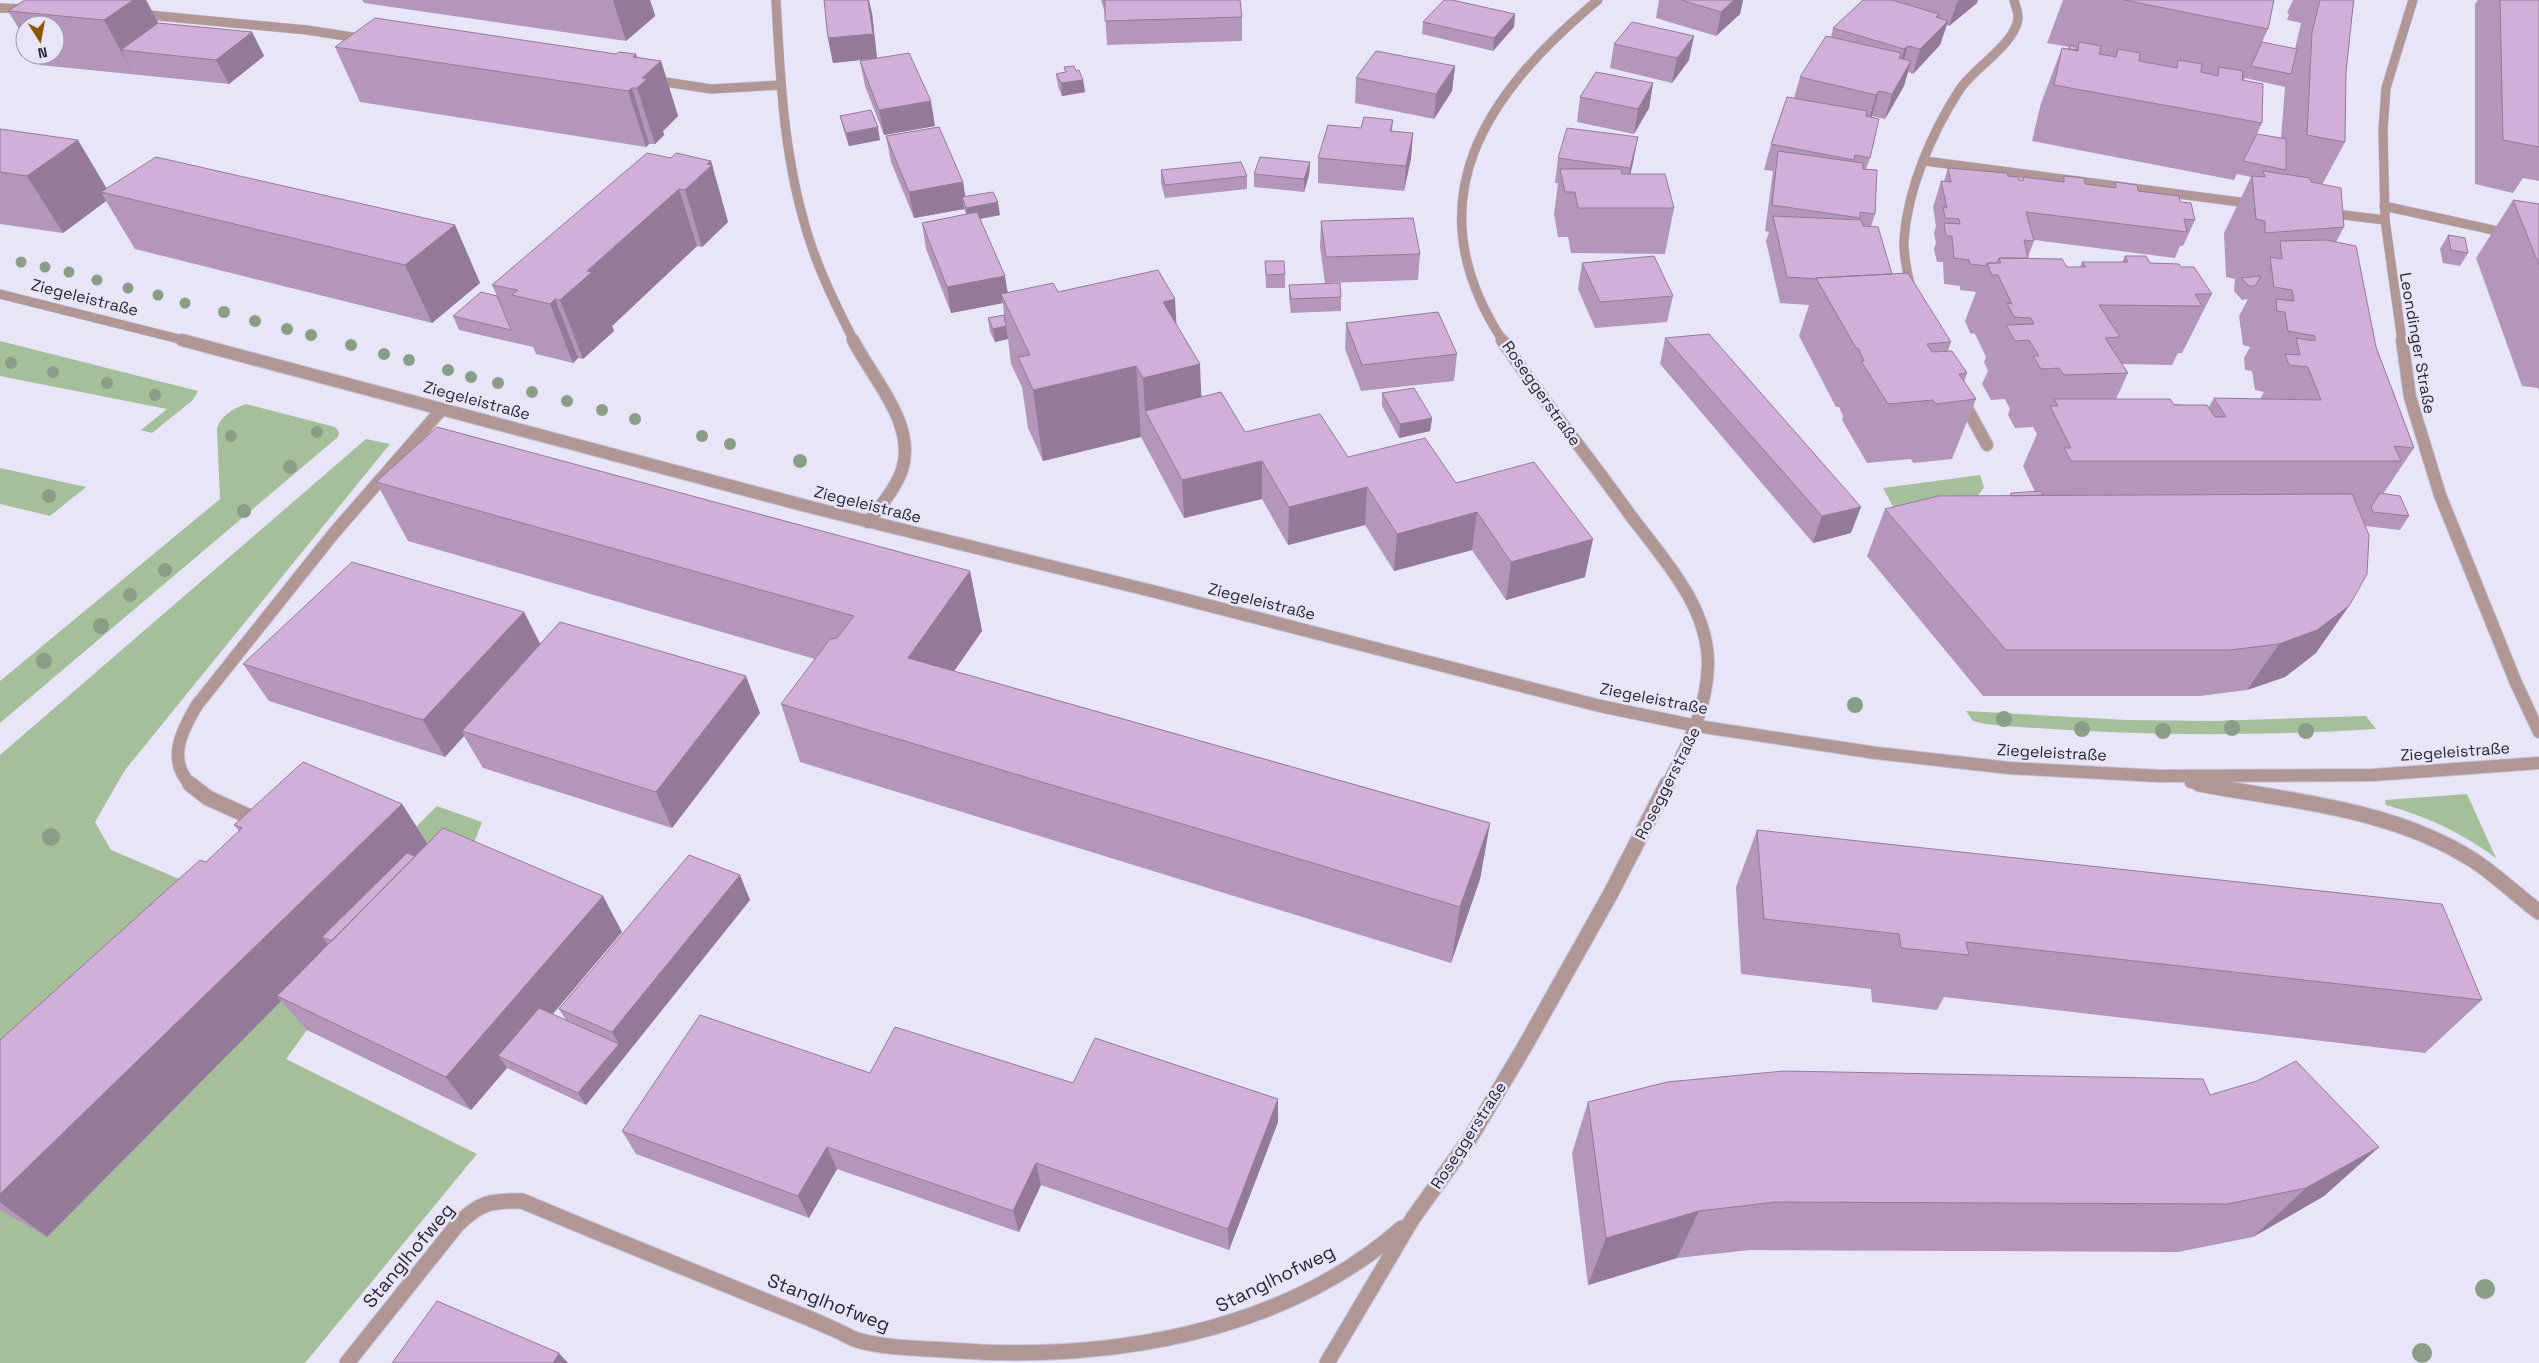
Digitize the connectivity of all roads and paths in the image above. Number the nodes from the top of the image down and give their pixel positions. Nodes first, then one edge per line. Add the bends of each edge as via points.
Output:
1 (776, 0) edge
2 (1598, 0) edge
3 (2014, 0) edge
4 (2413, 0) edge
5 (0, 8) edge
6 (38, 9) edge
7 (133, 14) dead end
8 (376, 40) edge
9 (640, 79) edge
10 (781, 85) junction
11 (1925, 161) junction
12 (2265, 205) edge
13 (2384, 206) junction
14 (2313, 211) edge
15 (2385, 220) junction
16 (2539, 240) edge
17 (0, 294) edge
18 (1913, 294) edge
19 (1955, 387) edge
20 (442, 409) junction
21 (1987, 446) dead end
22 (868, 522) junction
23 (1697, 726) junction
24 (2539, 732) edge
25 (2539, 763) edge
26 (2159, 776) junction
27 (273, 828) edge
28 (2539, 912) edge
29 (1413, 1218) junction
30 (347, 1363) edge
31 (1327, 1363) edge

1 - 10 street
2 - 23 street, Roseggerstraße via 1543,46 1519,73 1497,106 1476,147 1464,184 1460,231 1464,255 1483,304 1519,364 1690,597 1705,634 1708,657 1705,700
3 - 11 street via 2018,18 2010,37 1960,88
4 - 13 street, Leondinger Straße via 2386,88
5 - 6 street
7 - 8 street via 307,30
9 - 10 street via 711,89
10 - 22 street via 788,158 812,248 840,313 904,438 904,461 898,478
11 - 12 street
11 - 18 street via 1911,199 1904,239
13 - 15 street, Leondinger Straße
13 - 16 street
14 - 15 street
15 - 24 street, Leondinger Straße via 2410,397 2422,440 2440,495
17 - 20 street, Ziegeleistraße
19 - 21 street
20 - 22 street, Ziegeleistraße
20 - 27 street via 321,549 197,705 184,728 177,754 181,775 197,792
22 - 23 street, Ziegeleistraße via 1600,706
23 - 26 street, Ziegeleistraße via 1876,753 2009,768
23 - 29 street, Roseggerstraße via 1611,893 1525,1046 1469,1140
25 - 26 street, Ziegeleistraße via 2373,774
26 - 28 street via 2390,822 2429,837 2476,862
29 - 30 street, Stanglhofweg via 1384,1244 1325,1281 1262,1312 1193,1338 1111,1355 982,1362 940,1358 856,1339 522,1201 495,1200 482,1205 457,1225
29 - 31 street, Roseggerstraße

